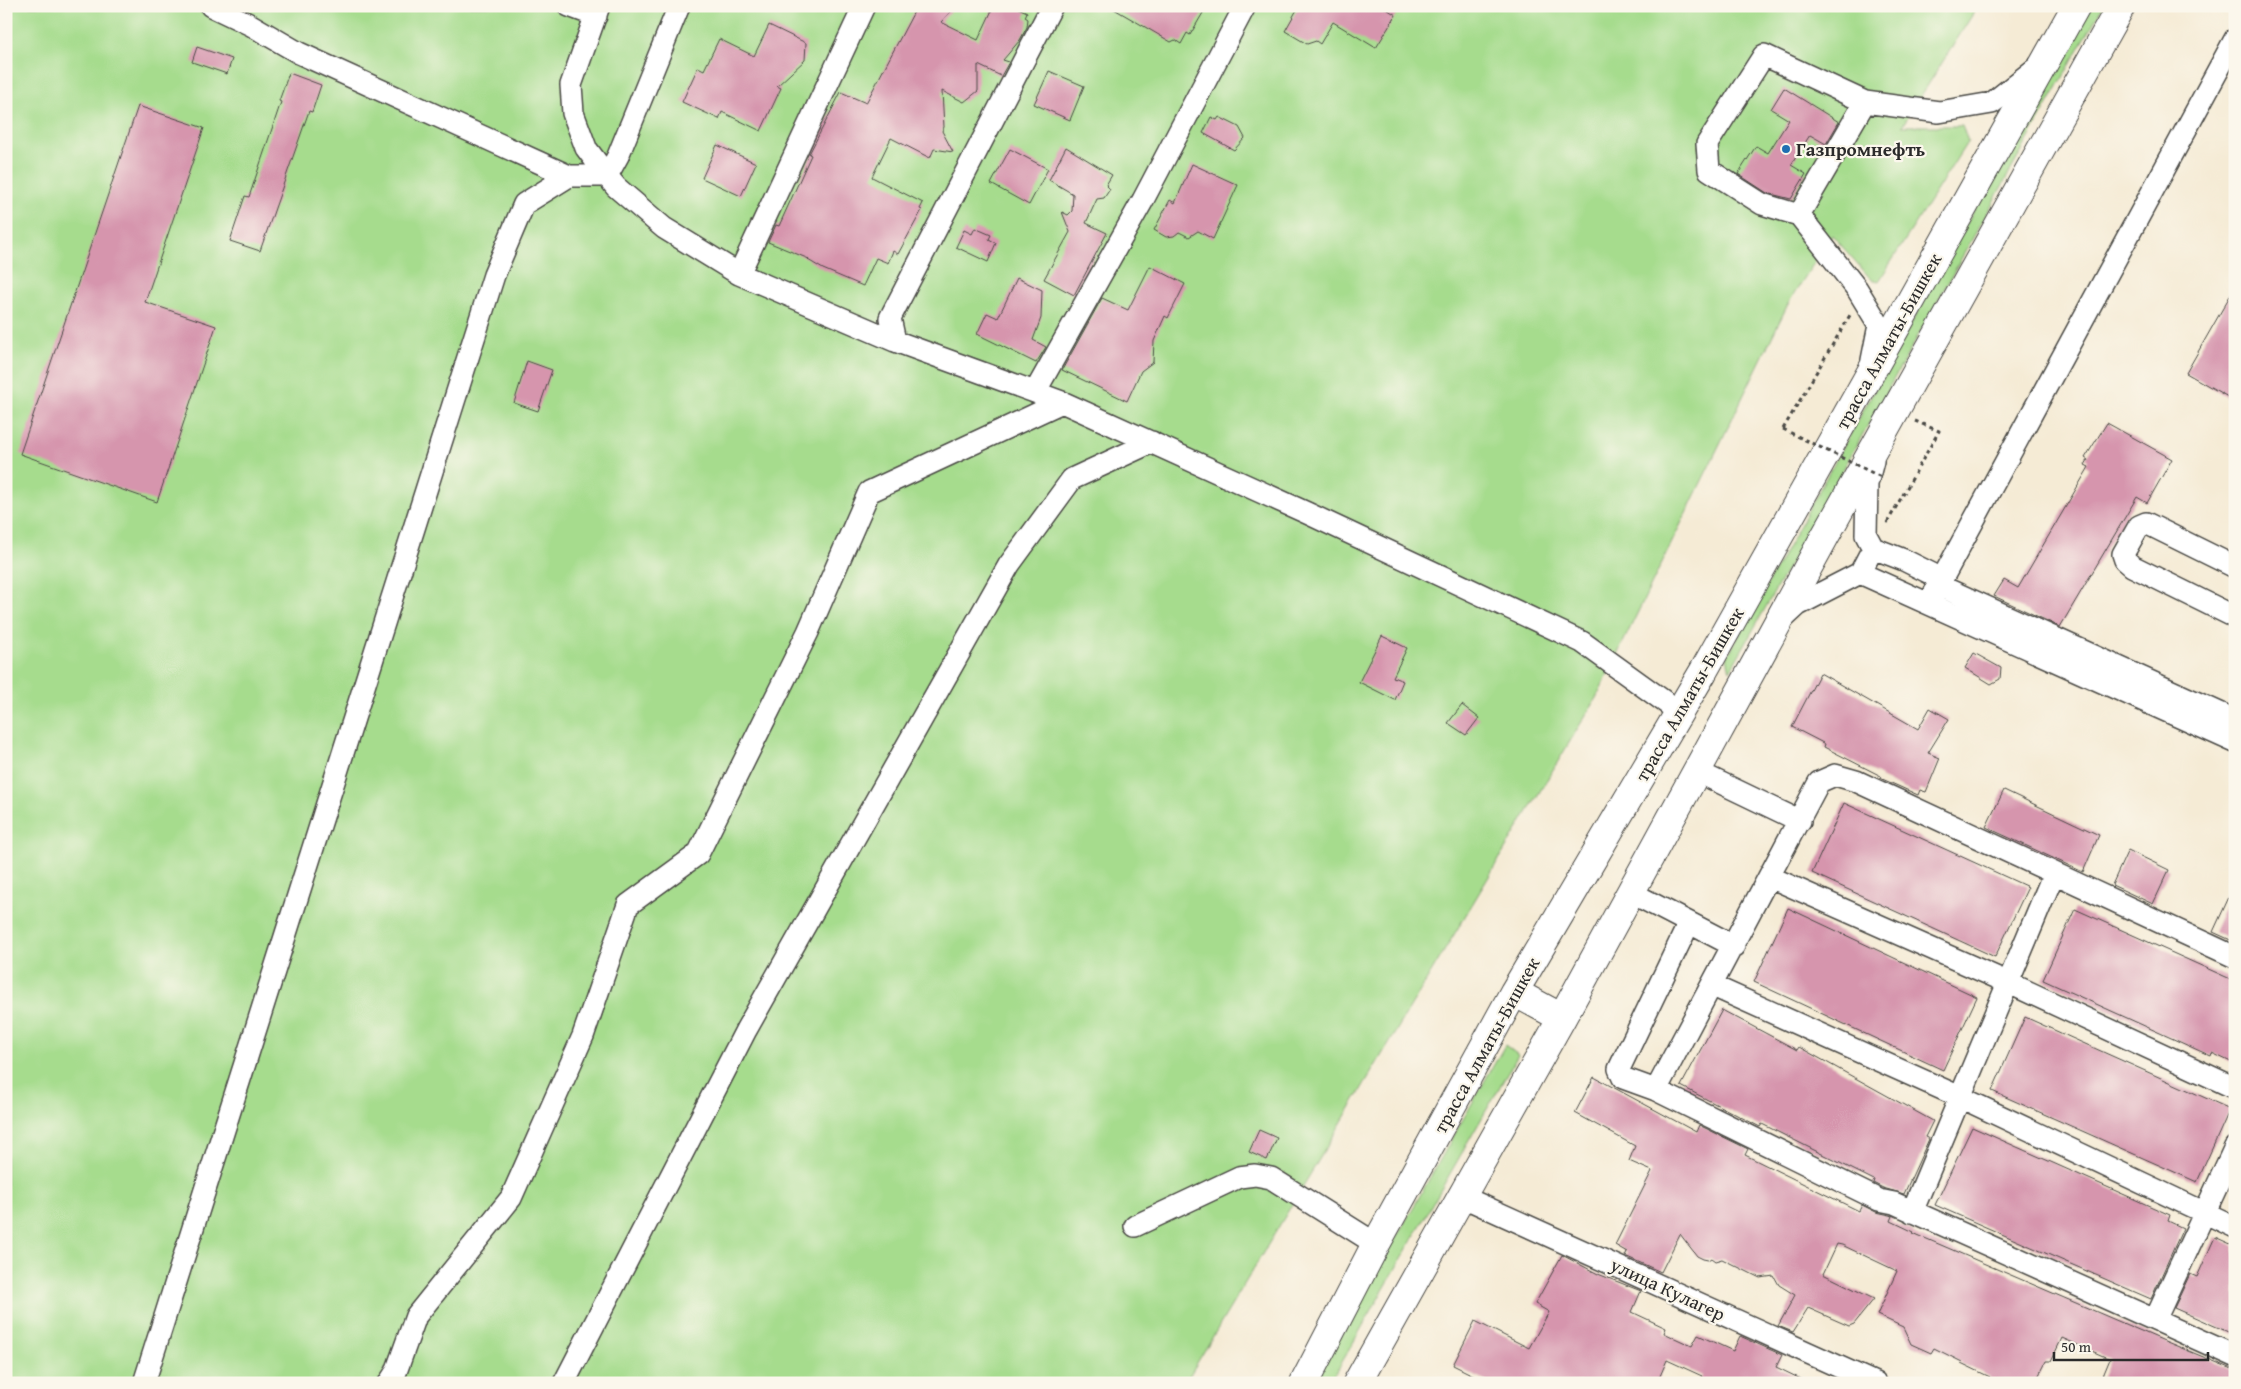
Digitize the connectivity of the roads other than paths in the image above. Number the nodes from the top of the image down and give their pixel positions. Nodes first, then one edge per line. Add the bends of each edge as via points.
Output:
1 (211, 6) edge
2 (569, 6) edge
3 (679, 6) edge
4 (864, 6) edge
5 (1052, 6) edge
6 (1245, 6) edge
7 (2076, 6) edge
8 (2121, 6) edge
9 (597, 11) edge
10 (2235, 39) edge
11 (2046, 60) junction
12 (1865, 102) junction
13 (570, 176) junction
14 (606, 176) junction
15 (1799, 215) junction
16 (739, 274) junction
17 (894, 341) junction
18 (1870, 373) junction
19 (1035, 392) junction
20 (1062, 402) junction
21 (1152, 442) junction
22 (1877, 442) junction
23 (1873, 548) junction
24 (2235, 567) edge
25 (1860, 573) junction
26 (1934, 594) junction
27 (2235, 617) edge
28 (1777, 624) junction
29 (1679, 712) junction
30 (2235, 720) edge
31 (2235, 742) edge
32 (1696, 772) junction
33 (1800, 821) junction
34 (2054, 873) junction
35 (1770, 877) junction
36 (1630, 892) junction
37 (1689, 923) junction
38 (1734, 946) junction
39 (2235, 957) edge
40 (2008, 983) junction
41 (1713, 986) junction
42 (1514, 992) junction
43 (1562, 1018) junction
44 (2235, 1088) edge
45 (1656, 1090) junction
46 (1960, 1097) junction
47 (2235, 1148) edge
48 (1461, 1196) junction
49 (1912, 1212) junction
50 (2205, 1215) junction
51 (1135, 1226) dead end
52 (2235, 1227) edge
53 (1376, 1244) junction
54 (2155, 1320) junction
55 (2235, 1356) edge
56 (144, 1383) edge
57 (389, 1383) edge
58 (564, 1383) edge
59 (1304, 1383) edge
60 (1357, 1383) edge
61 (1875, 1383) edge

1 - 13 street via 299,53
2 - 9 street
3 - 14 street via 618,156
4 - 16 street
5 - 17 street via 890,318
6 - 19 street via 1143,200
7 - 11 highway, трасса Алматы-Бишкек
8 - 22 highway
9 - 14 street via 575,73 571,100 586,148
10 - 26 street
11 - 12 street via 1992,103 1939,112
11 - 18 highway, трасса Алматы-Бишкек
12 - 15 street
12 - 15 street via 1764,55 1706,144 1710,170 1762,204
13 - 14 street
13 - 56 street via 524,204 494,275
14 - 16 street via 664,228
15 - 18 street via 1861,295 1879,325
16 - 17 street
17 - 19 street
18 - 29 highway, трасса Алматы-Бишкек
19 - 20 street
20 - 21 street
20 - 57 street via 869,492 808,632 698,854 628,905 584,1036 511,1198 416,1316
21 - 29 street via 1582,642
21 - 58 street via 1072,479 1009,565 746,1030
22 - 23 street via 1867,484 1866,535
22 - 28 highway
23 - 25 street
23 - 26 street via 1934,575
24 - 27 street via 2146,523 2139,526 2123,554 2132,566
25 - 26 street
25 - 28 street via 1798,605
26 - 30 street
26 - 31 street
28 - 32 highway
29 - 42 highway, трасса Алматы-Бишкек
32 - 33 street
32 - 36 highway
33 - 34 street via 1819,782 1834,775 1856,781
33 - 35 street
34 - 39 street
34 - 40 street
35 - 38 street
35 - 40 street
36 - 37 street
36 - 43 highway
37 - 38 street
37 - 45 street via 1620,1069 1623,1078
38 - 41 street
40 - 44 street
40 - 46 street
41 - 45 street
41 - 46 street
42 - 43 highway
42 - 53 highway, трасса Алматы-Бишкек
43 - 48 highway
45 - 49 street via 1879,1200
46 - 49 street
46 - 50 street
47 - 50 street
48 - 60 highway
48 - 61 street, улица Кулагер
49 - 54 street
50 - 52 street
50 - 54 street
51 - 53 street via 1239,1177 1255,1176 1271,1178
53 - 59 highway, трасса Алматы-Бишкек
54 - 55 street

